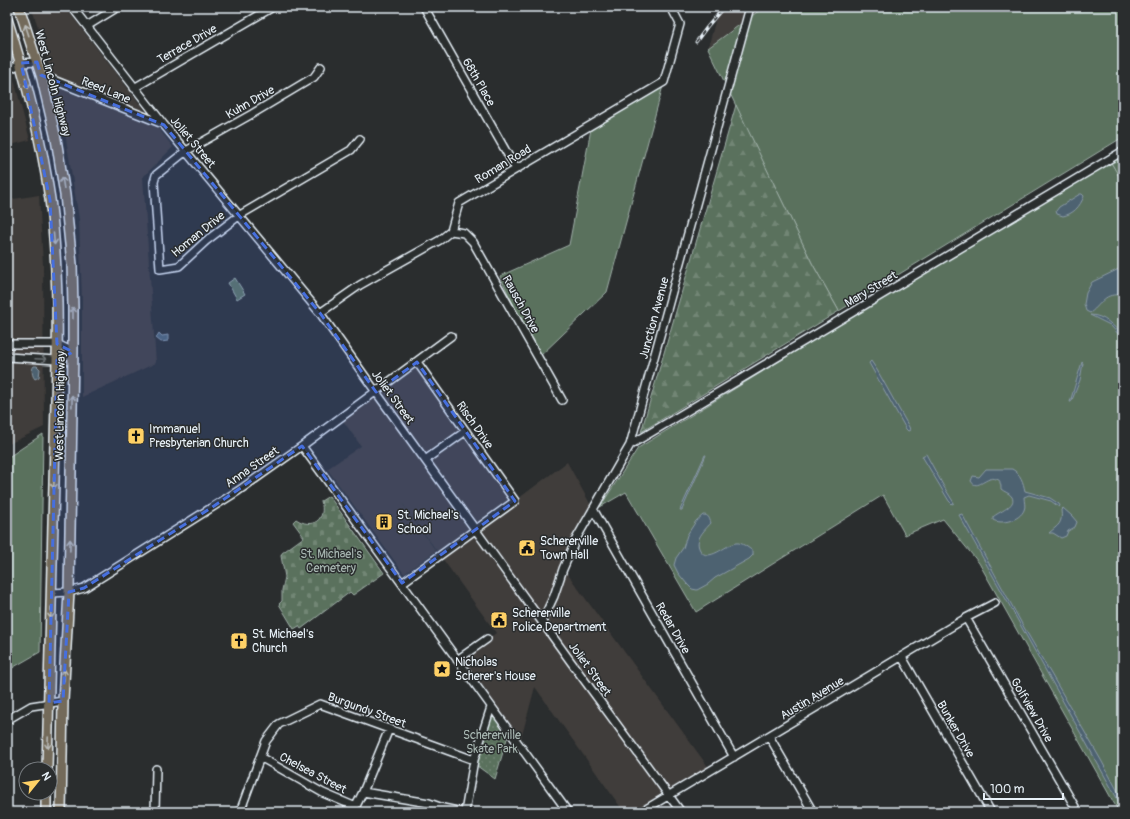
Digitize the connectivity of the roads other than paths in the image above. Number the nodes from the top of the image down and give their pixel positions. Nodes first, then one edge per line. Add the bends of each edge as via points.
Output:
1 (19, 7) edge
2 (72, 7) edge
3 (118, 7) edge
4 (272, 7) edge
5 (424, 7) edge
6 (671, 7) edge
7 (750, 7) edge
8 (7, 19) edge
9 (87, 26) junction
10 (37, 62) junction
11 (21, 63) junction
12 (321, 67) dead end
13 (7, 71) edge
14 (41, 75) junction
15 (134, 88) junction
16 (164, 125) junction
17 (360, 139) dead end
18 (186, 151) junction
19 (1123, 151) edge
20 (516, 169) junction
21 (240, 215) junction
22 (451, 232) junction
23 (320, 313) junction
24 (451, 336) dead end
25 (7, 344) edge
26 (57, 344) junction
27 (73, 352) junction
28 (7, 357) edge
29 (57, 360) junction
30 (417, 362) junction
31 (376, 392) junction
32 (562, 400) dead end
33 (466, 431) junction
34 (630, 445) junction
35 (302, 446) junction
36 (425, 460) junction
37 (593, 509) junction
38 (476, 529) junction
39 (402, 583) junction
40 (69, 592) junction
41 (52, 593) junction
42 (995, 603) dead end
43 (966, 618) junction
44 (541, 620) junction
45 (487, 639) dead end
46 (902, 657) junction
47 (457, 660) junction
48 (63, 701) junction
49 (49, 703) junction
50 (491, 707) junction
51 (7, 720) edge
52 (389, 729) junction
53 (769, 736) junction
54 (260, 757) junction
55 (734, 757) junction
56 (474, 760) junction
57 (47, 761) edge
58 (156, 770) dead end
59 (363, 792) junction
60 (669, 796) junction
61 (46, 801) edge
62 (354, 810) edge
63 (46, 812) edge
64 (61, 812) edge
65 (155, 812) edge
66 (240, 812) edge
67 (464, 812) edge
68 (568, 812) edge
69 (642, 812) edge
70 (681, 812) edge
71 (813, 812) edge
72 (991, 812) edge
73 (1078, 812) edge

10 -> 1 main road, West Lincoln Highway
2 - 9 street, Joliet Street
3 - 9 street
4 - 15 street, Terrace Drive
5 - 20 street, 68th Place
6 - 20 street, Roman Road via 680,24 664,82
7 - 34 street, Junction Avenue
8 - 11 main road, West Lincoln Highway
9 - 15 street, Joliet Street
10 - 11 street
10 - 14 main road, West Lincoln Highway
11 - 13 street
11 -> 26 main road, West Lincoln Highway via 38,131 50,200 55,254
12 - 18 street, Kuhn Drive via 314,77
14 - 16 street, Reed Lane
27 -> 14 main road, West Lincoln Highway via 69,225 56,139
15 - 16 street, Joliet Street
16 - 18 street, Joliet Street
17 - 21 street, Homan Drive via 351,150
18 - 21 street, Joliet Street
18 - 21 street, Homan Drive via 156,175 154,182 160,269 179,266
19 - 34 street, Mary Street
20 - 22 street, Roman Road via 459,203
21 - 23 street, Joliet Street
22 - 23 street via 360,285
22 - 32 street, Rausch Drive via 464,233 473,242
23 - 31 street, Joliet Street
24 - 30 street, Anna Street
25 - 26 street
26 - 27 street
26 - 29 main road, West Lincoln Highway
27 - 29 street
40 -> 27 main road, West Lincoln Highway
28 -> 29 street
29 -> 41 main road, West Lincoln Highway
30 - 31 street, Anna Street
30 - 33 street, Risch Drive
31 - 35 street, Anna Street
31 - 36 street, Joliet Street
33 - 36 street
33 - 38 street, Risch Drive via 515,501
34 - 37 street, Junction Avenue
35 - 39 street
35 - 40 street, Anna Street via 84,588
36 - 38 street, Joliet Street
37 - 44 street, Junction Avenue via 576,539 554,596
37 - 55 street, Redar Drive
38 - 39 street
38 - 44 street, Joliet Street
39 - 47 street
40 - 41 street, Anna Street
48 -> 40 main road, West Lincoln Highway
41 -> 49 main road, West Lincoln Highway
42 - 43 street, Austin Avenue
43 - 46 street, Austin Avenue
43 - 73 street, Golfview Drive
44 - 60 street, Joliet Street
45 - 47 street
46 - 53 street, Austin Avenue
46 - 72 street, Bunker Drive
47 - 50 street
48 - 49 street
48 - 64 main road, West Lincoln Highway
49 - 51 street via 31,706
49 -> 57 main road, West Lincoln Highway
50 - 56 street
50 - 68 street
52 - 54 street, Burgundy Street via 320,704 279,724 266,741
52 - 56 street, Burgundy Street
52 - 59 street
53 - 55 street, Austin Avenue
53 - 71 street
54 - 62 street, Chelsea Street
54 - 66 street, Burgundy Street
55 - 60 street, Austin Avenue
56 - 67 street
58 - 65 street
59 - 62 street
59 - 67 street, Chelsea Street via 429,803
60 - 69 street, Austin Avenue
60 - 70 street, Joliet Street
61 - 63 main road

